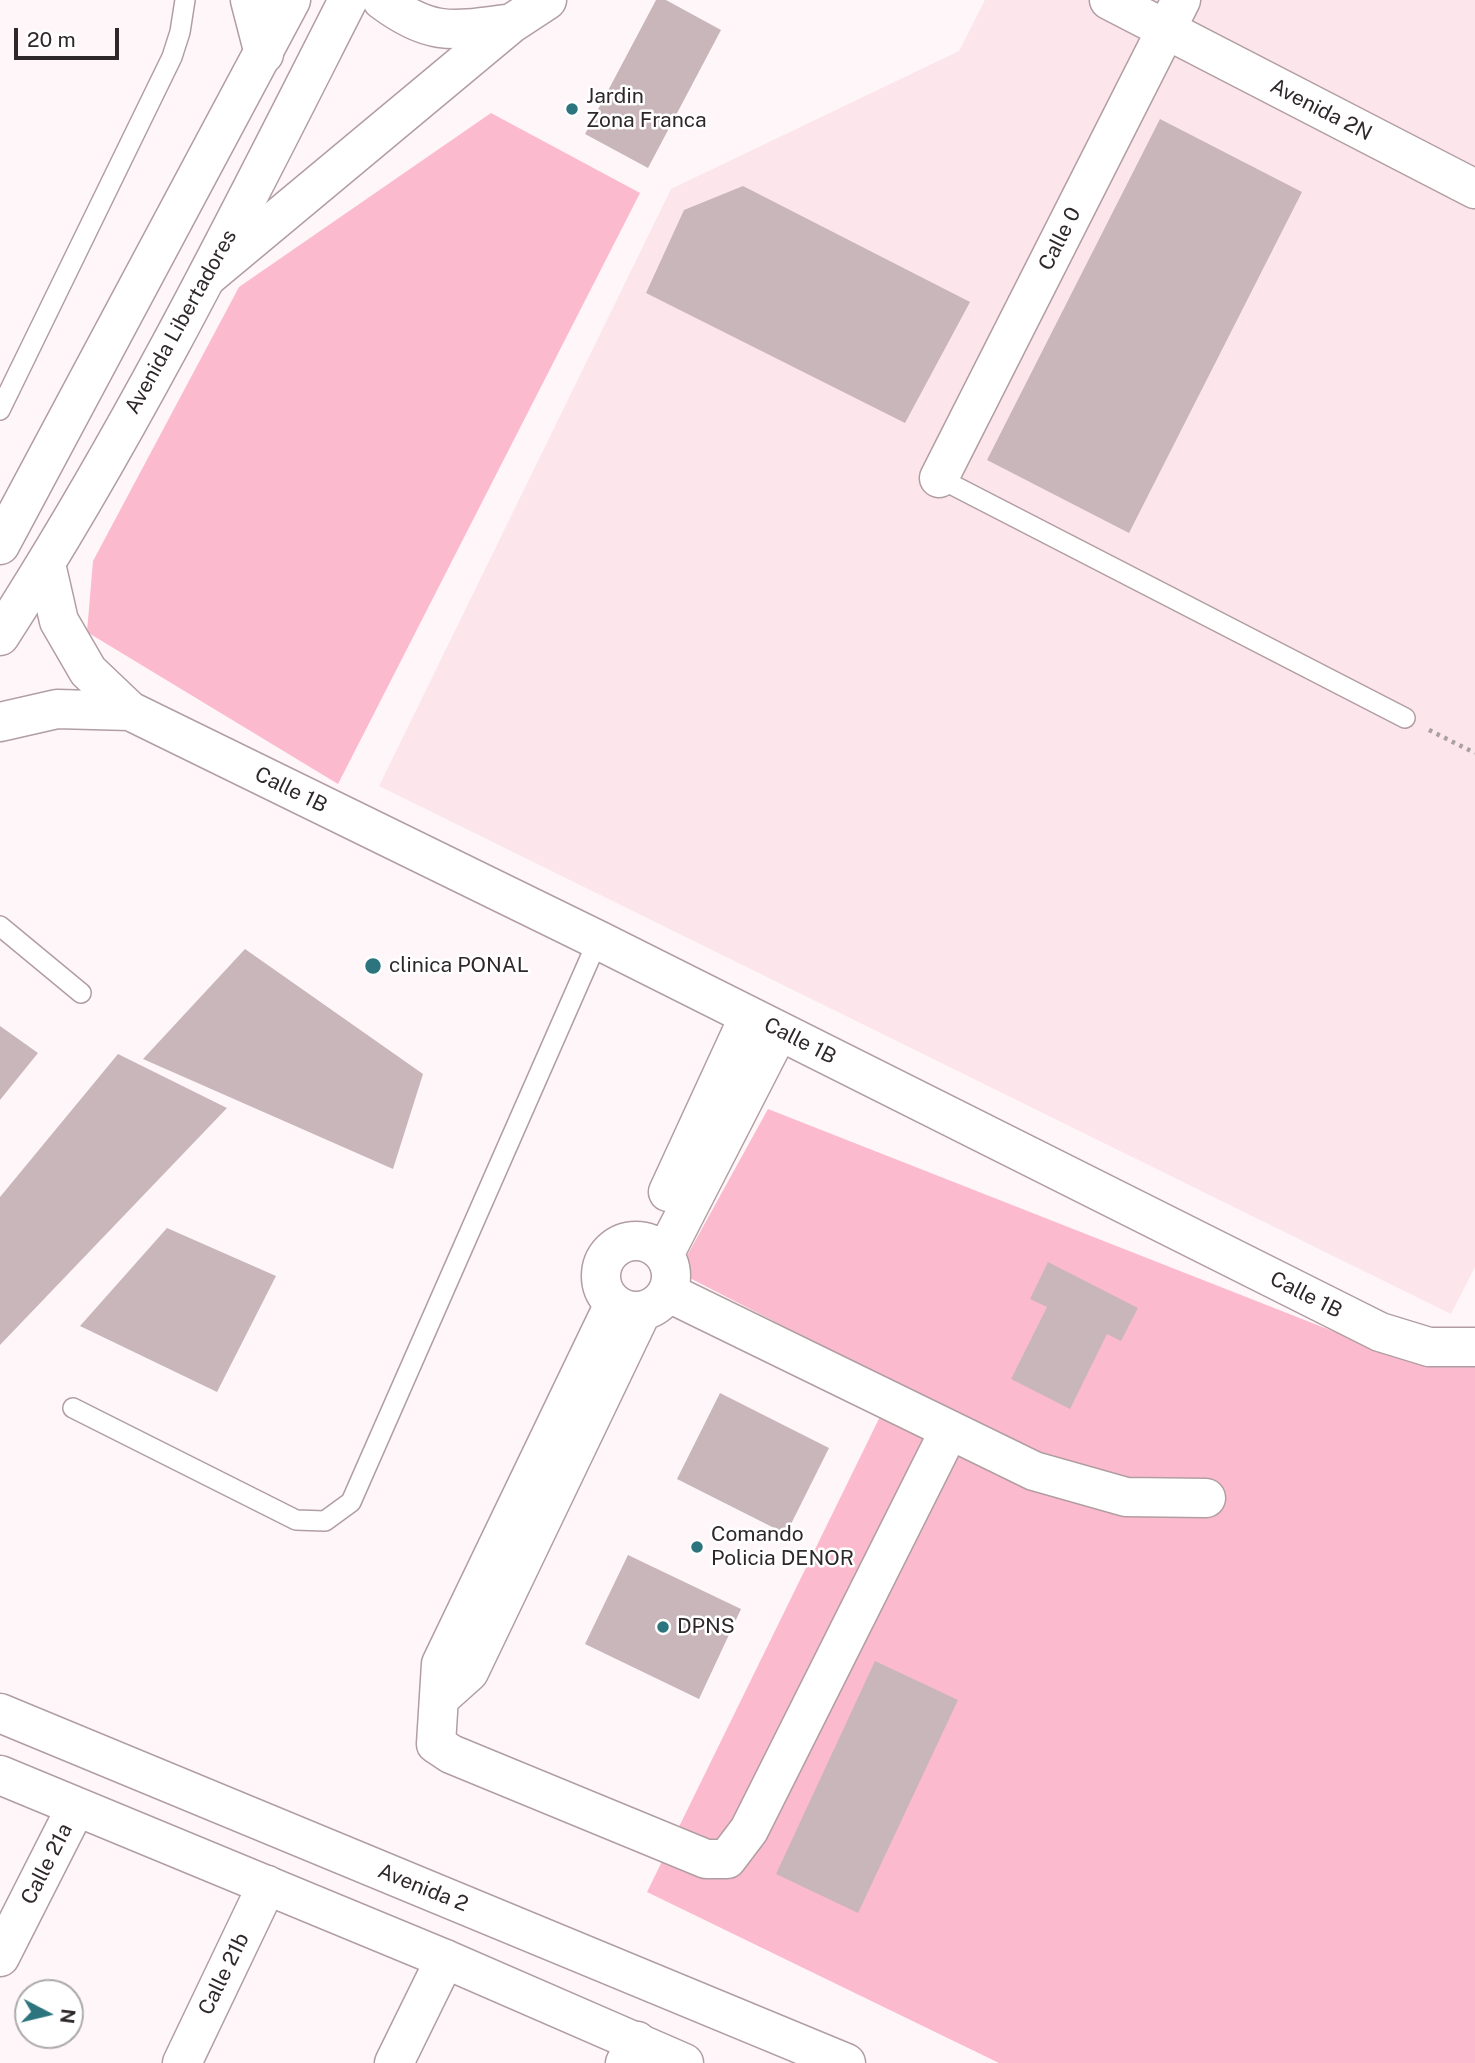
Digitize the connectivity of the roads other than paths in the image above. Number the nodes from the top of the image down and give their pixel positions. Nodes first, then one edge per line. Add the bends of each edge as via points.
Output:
1 (185, 0) edge
2 (250, 0) edge
3 (291, 0) edge
4 (348, 0) edge
5 (382, 0) edge
6 (547, 0) edge
7 (1109, 0) edge
8 (1174, 15) edge
9 (512, 23) junction
10 (264, 54) junction
11 (1475, 189) edge
12 (207, 278) junction
13 (0, 411) edge
14 (939, 478) joint
15 (0, 545) edge
16 (46, 564) junction
17 (0, 636) edge
18 (130, 711) junction
19 (1405, 718) road end
20 (0, 722) edge
21 (0, 926) edge
22 (598, 940) junction
23 (81, 993) dead end
24 (764, 1023) junction
25 (654, 1248) junction
26 (641, 1302) junction
27 (1475, 1346) edge
28 (73, 1408) dead end
29 (949, 1431) junction
30 (1206, 1498) dead end
31 (0, 1713) edge
32 (0, 1776) edge
33 (75, 1809) junction
34 (267, 1885) junction
35 (0, 1957) edge
36 (445, 1959) junction
37 (631, 2052) edge
38 (182, 2063) edge
39 (394, 2063) edge
40 (684, 2063) edge
41 (846, 2063) edge

1 - 13 lane via 172,57
2 - 10 street
3 - 10 street
4 - 12 street, Avenida Libertadores
5 - 9 street via 406,19 430,29 465,30
6 - 9 street
7 - 8 street, Avenida 2N
8 - 11 street, Avenida 2N
8 - 14 street, Calle 0
9 - 12 street
10 - 15 street
12 - 16 street, Avenida Libertadores
14 - 19 lane
16 - 17 street, Avenida Libertadores
16 - 18 street, Calle 1B via 64,631 88,671
18 - 20 street, Calle 1B via 57,709
18 - 22 street, Calle 1B
21 - 23 lane
22 - 24 street, Calle 1B
22 - 28 lane via 351,1502 325,1521 296,1520
24 - 25 street
24 - 27 street, Calle 1B via 1380,1332 1430,1347
25 - 26 street via 670,1266 671,1279
25 - 26 street via 621,1243 604,1260 601,1284
26 - 29 street
26 - 29 street via 469,1672 440,1697 436,1744 451,1754 706,1859 727,1859 749,1830
29 - 30 street via 1034,1471 1126,1497
31 - 41 street, Avenida 2
32 - 33 street
33 - 34 street
33 - 35 street, Calle 21a
34 - 36 street
34 - 38 street, Calle 21b
36 - 37 street
36 - 39 street
37 - 40 street

